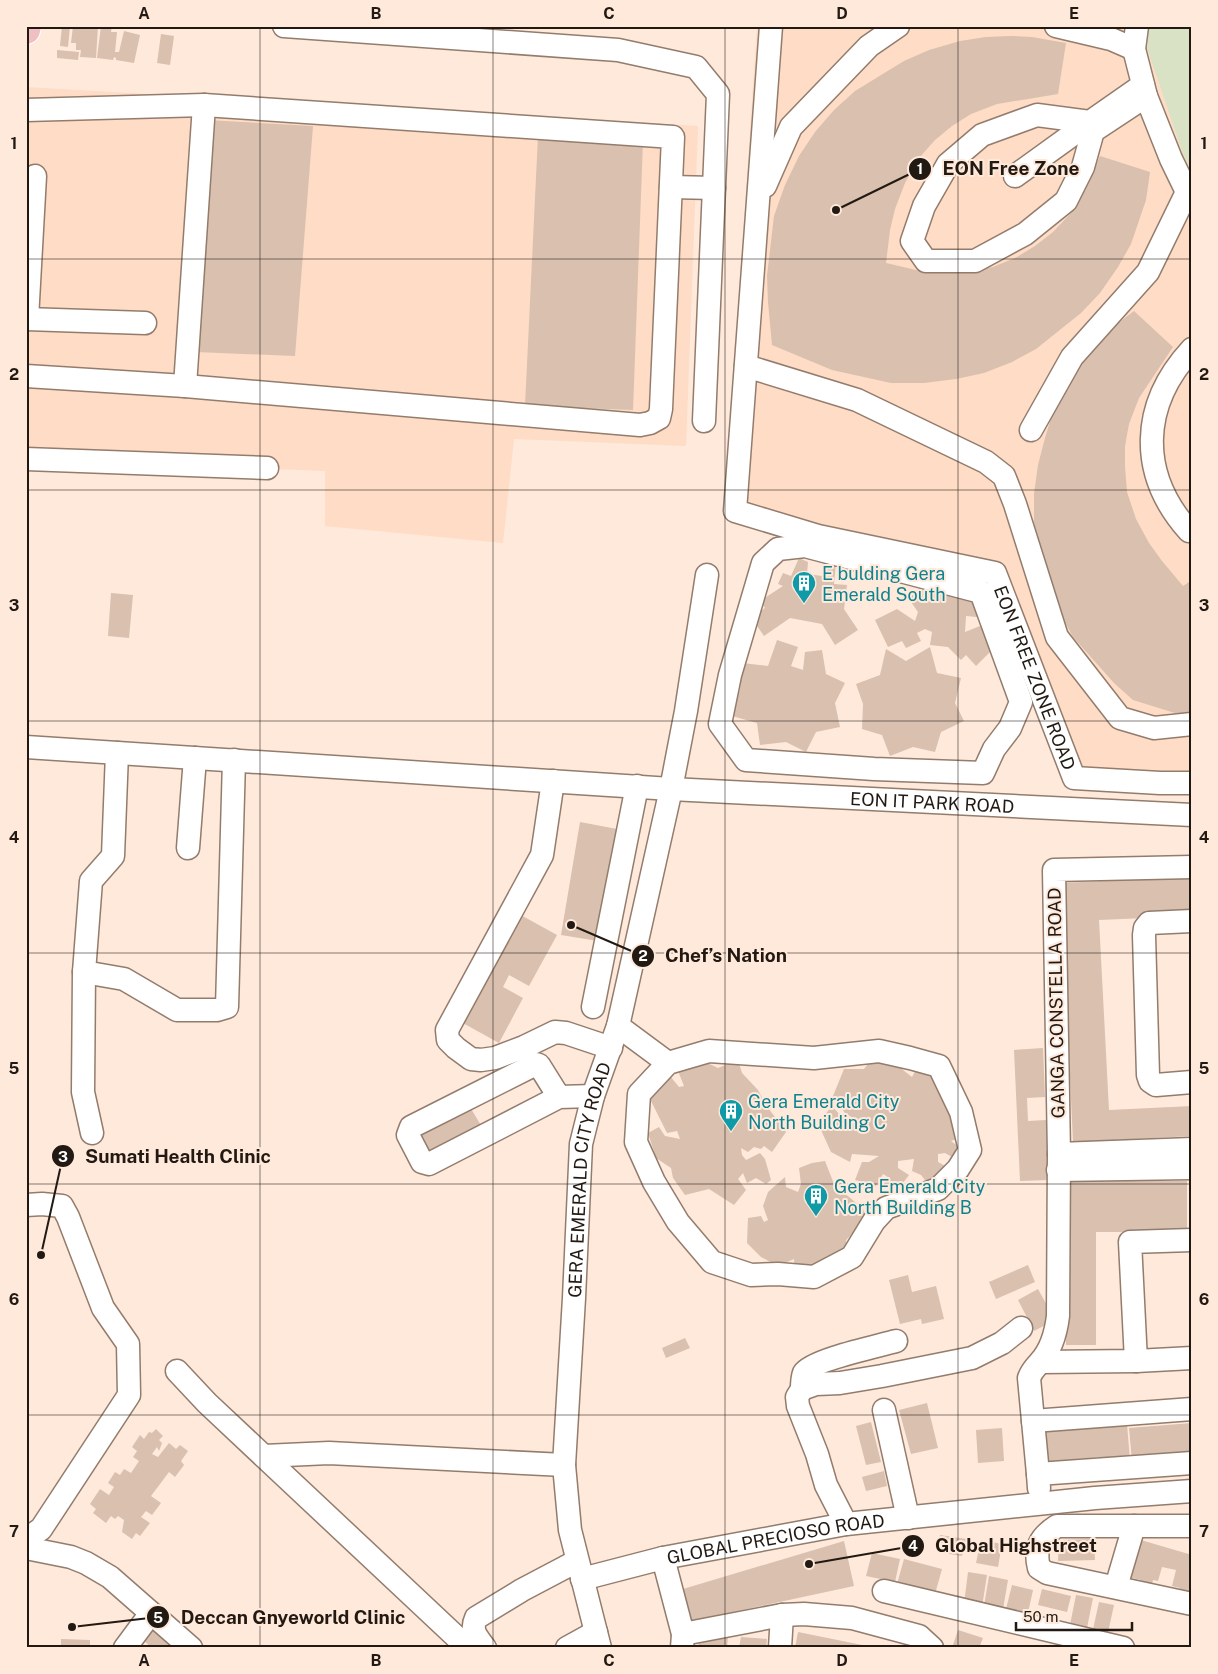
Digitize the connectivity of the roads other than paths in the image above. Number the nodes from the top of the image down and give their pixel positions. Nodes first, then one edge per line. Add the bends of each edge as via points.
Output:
1 (27, 26) edge
2 (284, 26) edge
3 (771, 26) edge
4 (898, 26) edge
5 (1056, 26) edge
6 (1137, 26) edge
7 (26, 30) edge
8 (1134, 49) junction
9 (1145, 90) junction
10 (204, 105) junction
11 (26, 110) edge
12 (1092, 126) junction
13 (34, 176) dead end
14 (1017, 179) dead end
15 (671, 187) junction
16 (714, 188) junction
17 (1190, 194) edge
18 (759, 199) junction
19 (26, 319) edge
20 (145, 323) dead end
21 (1192, 349) edge
22 (746, 366) junction
23 (26, 376) edge
24 (186, 386) junction
25 (704, 421) dead end
26 (1030, 430) dead end
27 (26, 459) edge
28 (267, 468) dead end
29 (1192, 531) edge
30 (707, 576) dead end
31 (1192, 724) edge
32 (26, 747) edge
33 (116, 753) junction
34 (195, 758) junction
35 (234, 760) junction
36 (874, 769) junction
37 (553, 781) junction
38 (1192, 783) edge
39 (637, 786) junction
40 (671, 788) junction
41 (876, 800) junction
42 (1192, 815) edge
43 (188, 848) dead end
44 (1192, 867) edge
45 (1192, 921) edge
46 (598, 951) junction
47 (634, 955) junction
48 (84, 972) junction
49 (593, 1007) dead end
50 (618, 1026) junction
51 (611, 1048) junction
52 (668, 1064) junction
53 (1192, 1082) edge
54 (593, 1096) junction
55 (558, 1097) junction
56 (92, 1133) dead end
57 (1192, 1149) edge
58 (1058, 1162) junction
59 (1192, 1168) edge
60 (26, 1205) edge
61 (1192, 1240) edge
62 (1020, 1328) dead end
63 (896, 1341) dead end
64 (1192, 1358) edge
65 (1136, 1361) junction
66 (1041, 1362) junction
67 (177, 1371) dead end
68 (802, 1389) junction
69 (1192, 1409) edge
70 (884, 1410) dead end
71 (1033, 1421) junction
72 (264, 1456) junction
73 (1192, 1463) edge
74 (564, 1465) junction
75 (1038, 1474) junction
76 (1192, 1491) edge
77 (1040, 1504) junction
78 (908, 1518) junction
79 (846, 1524) junction
80 (1134, 1526) junction
81 (1192, 1526) edge
82 (26, 1539) edge
83 (26, 1548) edge
84 (662, 1558) junction
85 (579, 1570) junction
86 (1116, 1587) junction
87 (884, 1591) dead end
88 (1192, 1604) edge
89 (151, 1612) junction
90 (782, 1615) junction
91 (598, 1640) edge
92 (683, 1641) edge
93 (1095, 1644) edge
94 (125, 1648) edge
95 (190, 1648) edge
96 (468, 1648) edge
97 (485, 1648) edge
98 (567, 1648) edge
99 (780, 1648) edge
100 (932, 1648) edge
101 (1123, 1648) edge

1 - 7 main road
2 - 16 street via 618,50 696,67 718,94
3 - 18 street, EON FREE ZONE ROAD
4 - 18 street, EON FREE ZONE ROAD via 868,46 792,127
5 - 8 street via 1111,39
6 - 8 street
8 - 9 street
9 - 12 street
9 - 17 street via 1171,159
10 - 11 street
10 - 15 street via 672,137
10 - 24 street
12 - 12 street via 1083,167 1066,201 1025,234 974,261 926,261 912,241 924,206 948,164 982,135 1037,114
12 - 14 street
13 - 19 street
15 - 16 street
15 - 24 street via 661,409 659,418 650,423 640,425
16 - 25 street
17 - 26 street via 1148,272 1072,357
18 - 22 street, EON FREE ZONE ROAD
19 - 20 street
21 - 29 street via 1179,363 1159,399 1152,439 1157,480 1176,516
22 - 31 street, EON FREE ZONE ROAD via 857,400 986,462 1004,476 1057,637 1120,718 1154,728
22 - 38 street, EON FREE ZONE ROAD via 735,511 818,536 995,573 1074,778
23 - 24 street
27 - 28 street
30 - 40 street, GERA EMERALD CITY ROAD
32 - 33 street, EON IT PARK ROAD
33 - 34 street, EON IT PARK ROAD
33 - 48 street via 113,856 90,881
34 - 35 street, EON IT PARK ROAD
34 - 43 street
35 - 37 street, EON IT PARK ROAD
35 - 48 street via 226,1007 177,1010 124,979
36 - 36 street via 983,774 1022,702 981,592 805,546 778,549 763,564 730,675 720,724 746,760
36 - 41 street
37 - 39 street, EON IT PARK ROAD
37 - 51 street via 542,855 447,1030 448,1040 471,1059 481,1060 524,1048 555,1032 566,1032
39 - 40 street, EON IT PARK ROAD
39 - 46 street
40 - 41 street, EON IT PARK ROAD
40 - 47 street, GERA EMERALD CITY ROAD
41 - 42 street, EON IT PARK ROAD
44 - 58 street, GANGA CONSTELLA ROAD via 1054,870
45 - 53 street via 1149,923 1144,935 1148,1075 1156,1085
46 - 47 street
46 - 49 street
47 - 50 street, GERA EMERALD CITY ROAD
48 - 56 street via 83,1092
50 - 51 street, GERA EMERALD CITY ROAD
50 - 52 street
51 - 54 street, GERA EMERALD CITY ROAD
52 - 52 street via 639,1094 636,1142 654,1182 678,1222 712,1262 751,1275 814,1277 852,1257 886,1208 938,1189 958,1170 970,1150 961,1112 939,1066 879,1051 814,1058 710,1051
54 - 55 street
54 - 74 street, GERA EMERALD CITY ROAD via 581,1144
55 - 55 street via 429,1164 422,1162 408,1135 411,1127 536,1064
57 - 58 street
58 - 59 street
58 - 66 street, GANGA CONSTELLA ROAD via 1058,1316 1056,1335
60 - 82 street via 62,1206 68,1217 103,1308 128,1344 129,1395 41,1528
61 - 65 street via 1130,1242
62 - 68 street via 1002,1343 972,1358
63 - 68 street via 828,1359 807,1370 803,1375
64 - 65 street
65 - 66 street
66 - 71 street, GANGA CONSTELLA ROAD via 1032,1369 1029,1378
67 - 72 street
68 - 79 street via 797,1397 798,1406 826,1485
69 - 71 street
70 - 78 street
71 - 75 street, GANGA CONSTELLA ROAD
72 - 74 street via 329,1453
72 - 96 street
73 - 75 street
74 - 85 street, GERA EMERALD CITY ROAD via 570,1530
75 - 77 street, GANGA CONSTELLA ROAD
76 - 77 street, GLOBAL PRECIOSO ROAD
77 - 78 street, GLOBAL PRECIOSO ROAD
78 - 79 street, GLOBAL PRECIOSO ROAD
79 - 84 street, GLOBAL PRECIOSO ROAD
80 - 81 street
80 - 86 street
80 - 86 street via 1057,1526 1039,1543 1039,1568 1047,1573
83 - 89 street via 86,1563 110,1577
84 - 85 street, GLOBAL PRECIOSO ROAD
84 - 92 street
85 - 91 street
85 - 97 street, GLOBAL PRECIOSO ROAD via 557,1570 476,1618 473,1631
86 - 88 street
87 - 93 street
89 - 94 street
89 - 95 street
90 - 92 street
90 - 99 street
90 - 100 street via 852,1618 919,1636
91 - 98 street
93 - 101 street

